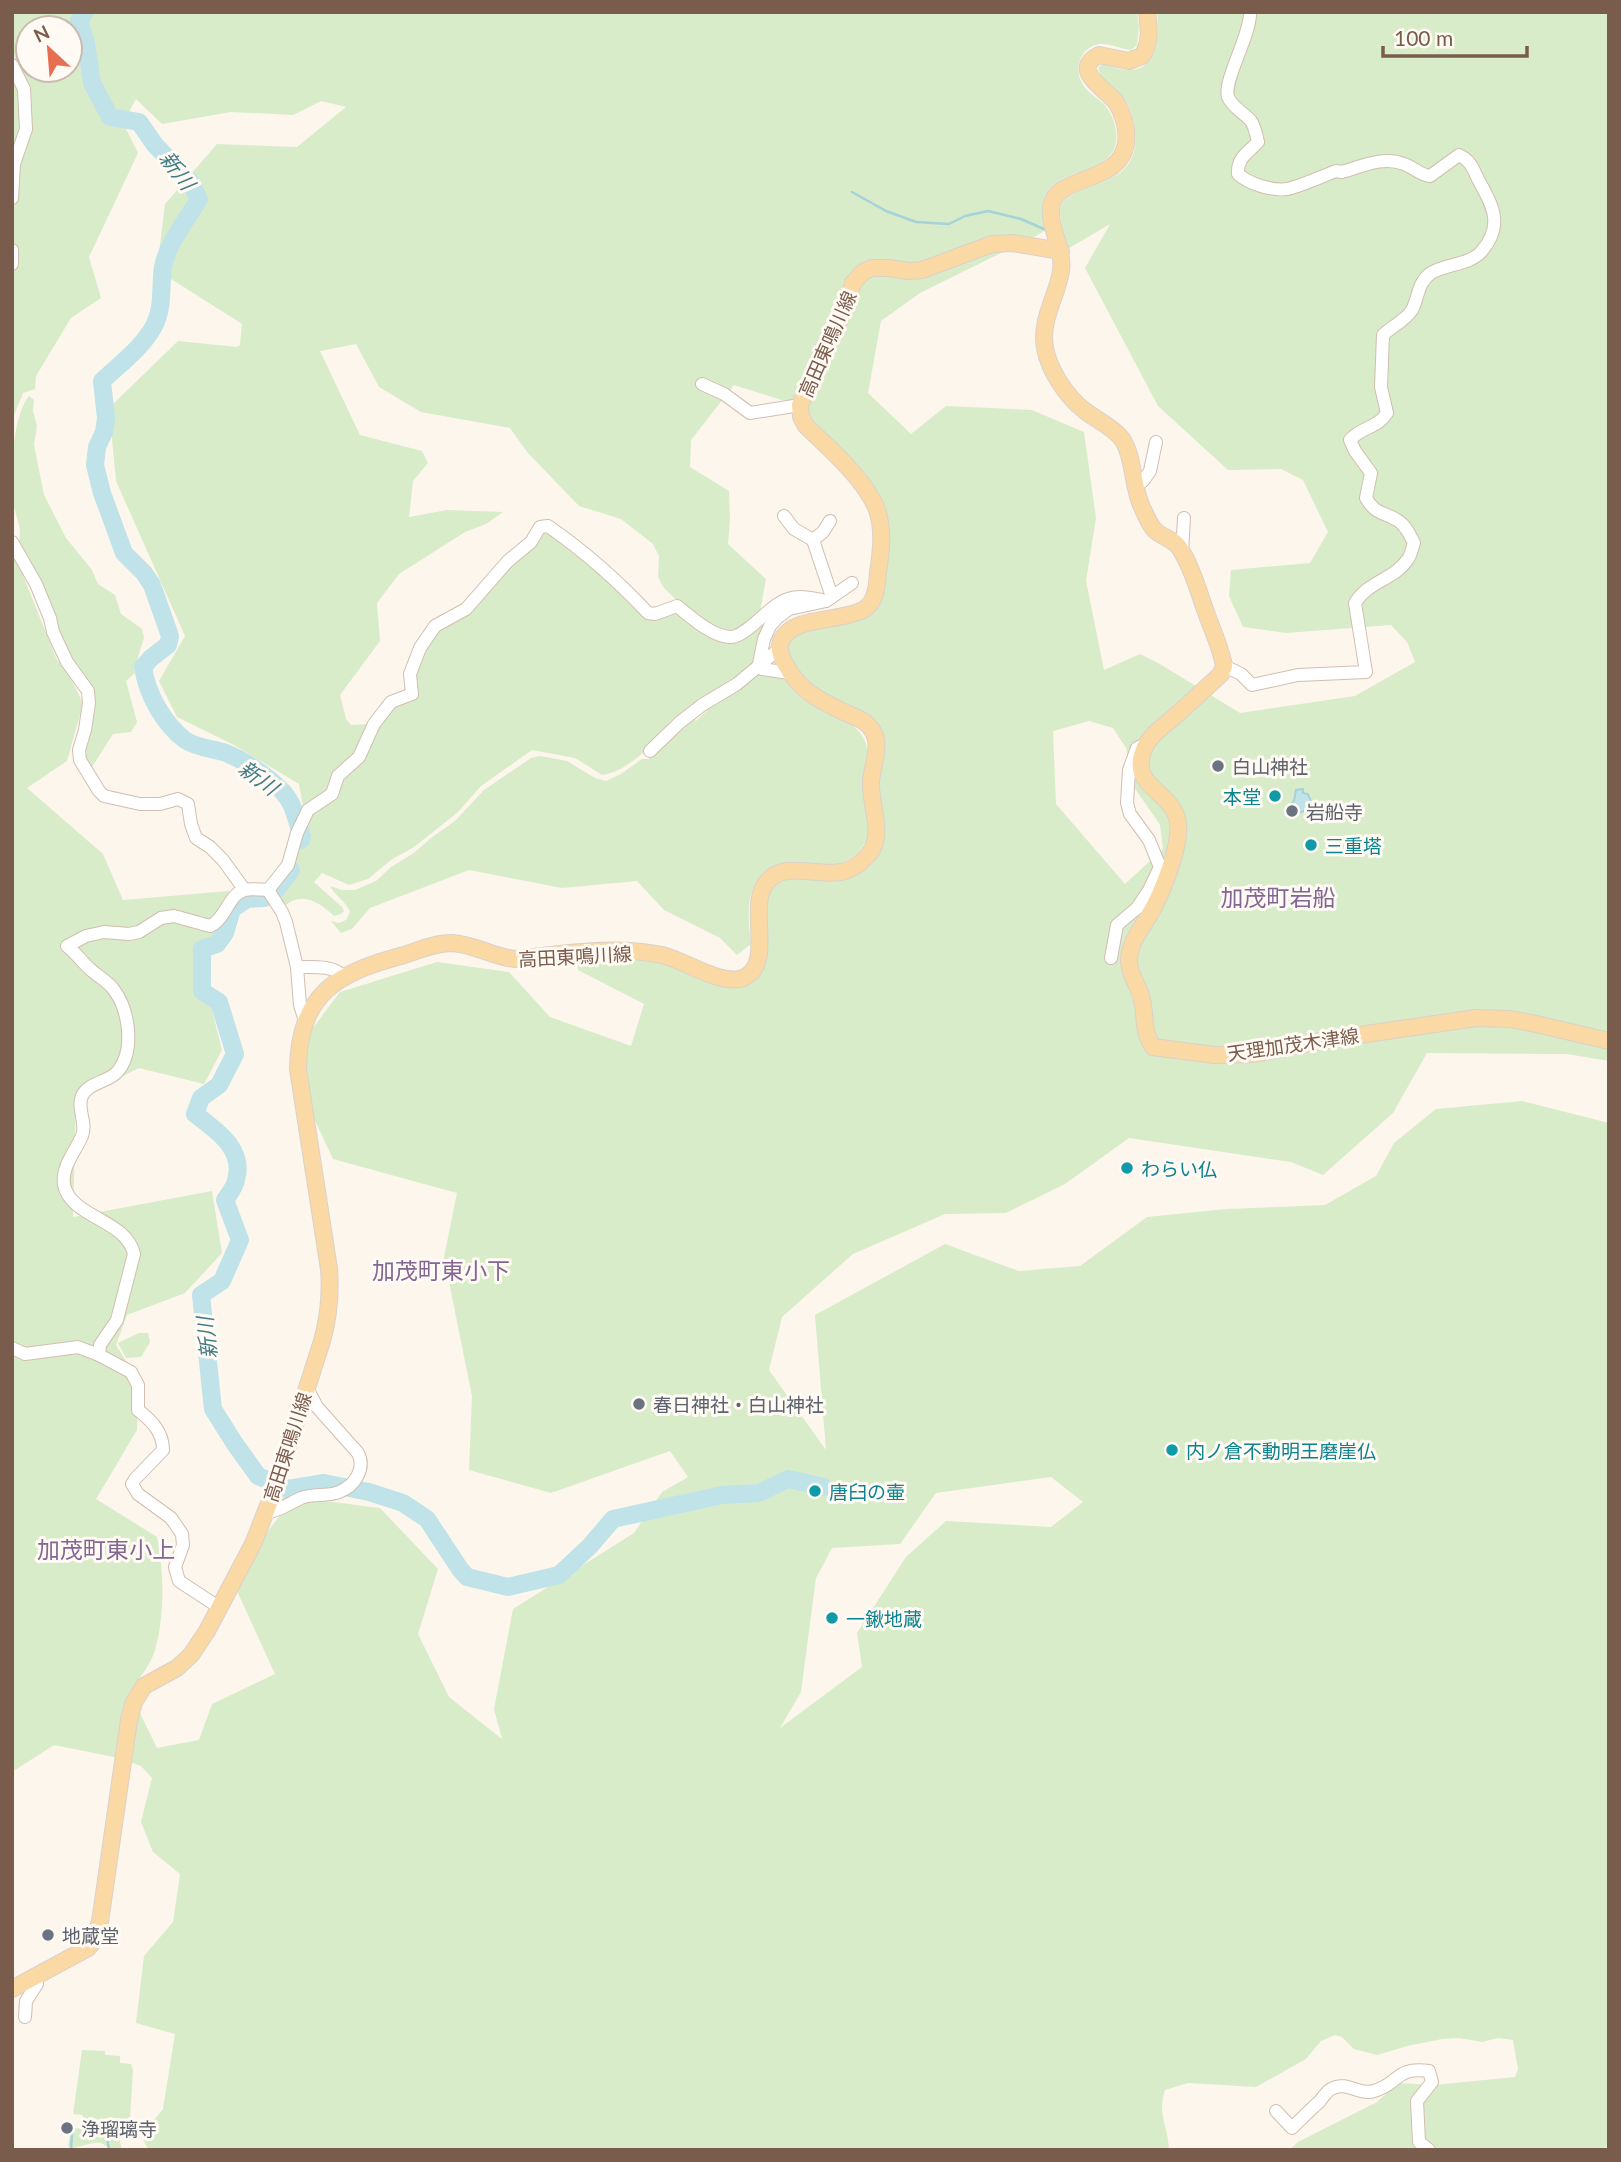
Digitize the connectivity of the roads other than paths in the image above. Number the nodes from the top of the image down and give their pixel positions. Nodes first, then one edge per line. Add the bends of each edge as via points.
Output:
1 (1147, 12) edge
2 (1250, 12) edge
3 (12, 65) edge
4 (12, 198) edge
5 (12, 250) edge
6 (1061, 251) junction
7 (12, 264) edge
8 (702, 384) dead end
9 (800, 405) junction
10 (1156, 442) dead end
11 (1133, 483) junction
12 (784, 516) dead end
13 (1184, 518) dead end
14 (830, 521) dead end
15 (813, 540) junction
16 (12, 542) edge
17 (1182, 553) junction
18 (852, 583) dead end
19 (829, 599) junction
20 (779, 649) junction
21 (759, 664) junction
22 (1224, 666) junction
23 (789, 673) junction
24 (1145, 744) junction
25 (650, 751) dead end
26 (244, 890) junction
27 (268, 890) junction
28 (1111, 958) dead end
29 (297, 967) junction
30 (344, 977) junction
31 (305, 1021) junction
32 (1609, 1041) edge
33 (12, 1348) edge
34 (99, 1355) junction
35 (307, 1388) junction
36 (265, 1513) junction
37 (220, 1608) junction
38 (34, 1978) junction
39 (12, 1989) edge
40 (25, 2017) dead end
41 (1276, 2111) dead end
42 (1429, 2150) edge

1 - 6 main road via 1147,44 1142,55 1129,61 1099,55 1089,64 1092,80 1122,115 1126,143 1110,169 1065,188 1055,198 1051,218
2 - 22 street via 1227,94 1252,123 1258,142 1239,162 1238,174 1243,179 1286,189 1383,160 1430,176 1459,155 1472,164 1495,213 1492,235 1479,255 1432,273 1419,286 1412,310 1383,335 1381,387 1387,413 1382,421 1350,440 1371,473 1366,498 1371,507 1399,520 1414,543 1409,559 1354,603 1366,672 1298,675 1252,685
3 - 4 street via 24,89 26,129 14,164
5 - 7 street
6 - 9 main road, 高田東鳴川線 via 992,244 922,270 872,268 863,272 853,283 845,312 826,343
6 - 11 main road via 1061,273 1044,330 1045,348 1064,388 1082,409 1121,439
8 - 9 street via 750,413
9 - 20 main road, 高田東鳴川線 via 806,426 869,494 882,546 874,598 865,610 797,625 783,636
10 - 11 street via 1150,471 1143,481
11 - 17 main road via 1155,531 1175,542
12 - 15 street via 794,529
13 - 17 street
14 - 15 street
15 - 19 street
16 - 26 street via 36,584 66,662 88,691 80,760 99,792 140,804 178,799 188,804 196,838 223,860
17 - 22 main road
18 - 19 street
19 - 21 street via 789,609 777,618 764,639
19 - 27 street via 786,599 740,634 732,638 719,635 677,606 648,613 567,539 548,526 540,527 466,609 435,626 410,674 412,694 391,702 374,724 359,757 338,776 332,794 308,810 288,865
20 - 21 street
20 - 23 main road, 高田東鳴川線
21 - 23 street via 762,669
21 - 25 street via 679,723
22 - 24 main road via 1222,674
23 - 30 main road, 高田東鳴川線 via 815,698 870,727 877,751 870,781 874,845 853,868 827,874 783,871 766,882 757,908 758,961 741,979 644,953 585,952 515,959 450,943 387,959
24 - 28 street via 1137,748 1129,770 1127,803 1160,867 1137,908 1117,925
24 - 32 main road, 天理加茂木津線 via 1142,775 1173,808 1178,823 1176,847 1163,887 1132,941 1129,963 1141,996 1145,1035 1153,1047 1214,1055 1254,1054 1476,1017 1510,1019
26 - 27 street
26 - 34 street via 234,897 219,922 210,926 174,915 139,932 104,932 67,946 114,988 127,1026 118,1072 87,1089 81,1099 83,1132 65,1169 64,1185 76,1205 127,1238 134,1254 117,1320 100,1345
27 - 29 street via 286,922
29 - 30 street via 319,967
29 - 31 street
30 - 31 main road, 高田東鳴川線 via 320,996
31 - 35 main road, 高田東鳴川線 via 298,1069 330,1290 329,1315
33 - 34 street via 25,1354 78,1347
34 - 37 street via 131,1372 138,1385 138,1410 156,1425 163,1441 163,1450 132,1485 171,1518 182,1534 175,1567 179,1581
35 - 36 main road, 高田東鳴川線
35 - 36 street via 317,1407 361,1458 361,1467 354,1481 337,1493 302,1497 279,1511
36 - 37 main road, 高田東鳴川線
37 - 38 main road, 高田東鳴川線 via 185,1661 144,1686 134,1702 100,1922 93,1942
38 - 39 main road, 高田東鳴川線
38 - 40 street via 37,1984 26,2001
41 - 42 street via 1292,2128 1332,2088 1352,2086 1370,2092 1414,2068 1429,2071 1432,2082 1417,2101 1419,2142

